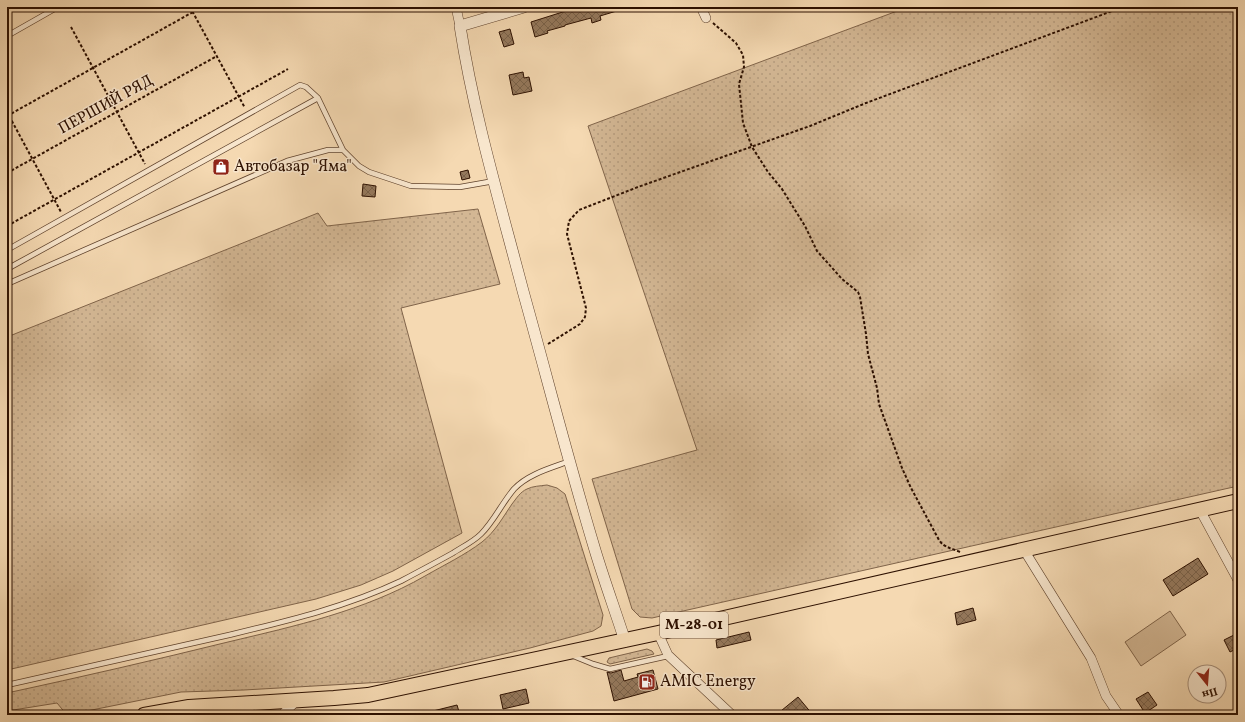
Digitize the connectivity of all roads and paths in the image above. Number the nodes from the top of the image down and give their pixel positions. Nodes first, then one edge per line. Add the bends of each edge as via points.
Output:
1 (58, 7) edge
2 (190, 7) edge
3 (456, 7) edge
4 (524, 7) edge
5 (701, 7) edge
6 (1123, 7) edge
7 (193, 12) junction
8 (706, 18) joint
9 (460, 26) junction
10 (71, 27) dead end
11 (7, 36) edge
12 (216, 56) junction
13 (93, 68) junction
14 (288, 69) dead end
15 (239, 96) junction
16 (318, 98) junction
17 (7, 112) edge
18 (116, 112) junction
19 (249, 114) junction
20 (8, 115) edge
21 (752, 147) junction
22 (343, 150) junction
23 (138, 152) junction
24 (32, 159) junction
25 (148, 171) junction
26 (7, 173) edge
27 (494, 181) junction
28 (54, 199) junction
29 (65, 218) junction
30 (7, 226) edge
31 (7, 250) edge
32 (7, 269) edge
33 (7, 284) edge
34 (539, 350) junction
35 (570, 461) junction
36 (1238, 501) edge
37 (1200, 510) junction
38 (1024, 550) junction
39 (968, 563) junction
40 (1238, 580) edge
41 (658, 633) junction
42 (625, 641) junction
43 (566, 653) junction
44 (668, 656) junction
45 (7, 685) edge
46 (297, 700) junction
47 (144, 715) edge
48 (282, 715) edge
49 (732, 715) edge
50 (1118, 715) edge

1 - 11 lane
2 - 7 path
3 - 9 street
4 - 9 street
5 - 8 street
6 - 21 path
7 - 12 path
7 - 13 path
8 - 21 path via 736,43 743,55 744,67 739,84 743,123
9 - 27 street via 479,125
10 - 13 path
12 - 15 path
12 - 18 path, ПЕРШИЙ РЯД
13 - 18 path
13 - 20 path
14 - 15 path
15 - 19 path
15 - 23 path
16 - 19 lane via 300,85
16 - 22 lane
16 - 32 lane
17 - 20 path
18 - 23 path
18 - 24 path, ПЕРШИЙ РЯД
19 - 25 lane
20 - 24 path
21 - 34 path via 579,210 569,221 567,234 586,308 585,317 580,324
21 - 39 path via 782,189 817,251 842,279 858,292 879,404 902,468 942,545 962,553
22 - 27 lane via 369,172 411,186 460,187
22 - 33 lane via 328,150 287,161
23 - 25 path
23 - 28 path
24 - 26 path, ПЕРШИЙ РЯД
24 - 28 path
25 - 29 lane
27 - 34 street
28 - 29 path
28 - 30 path
29 - 31 lane
34 - 35 street
35 - 42 street via 595,551
35 - 45 lane via 522,482 485,529 468,543 422,570 372,594 286,621
36 - 37 highway, М-28-01
37 - 38 highway, М-28-01
37 - 40 street
38 - 39 highway, М-28-01
38 - 50 street via 1091,658 1106,696
39 - 41 highway, М-28-01
41 - 42 highway, М-28-01
41 - 44 street
42 - 43 highway, М-28-01
43 - 44 lane via 610,669
43 - 46 highway, М-28-01 via 368,694
44 - 49 street
46 - 47 highway, М-28-01 via 189,707
46 - 48 street

